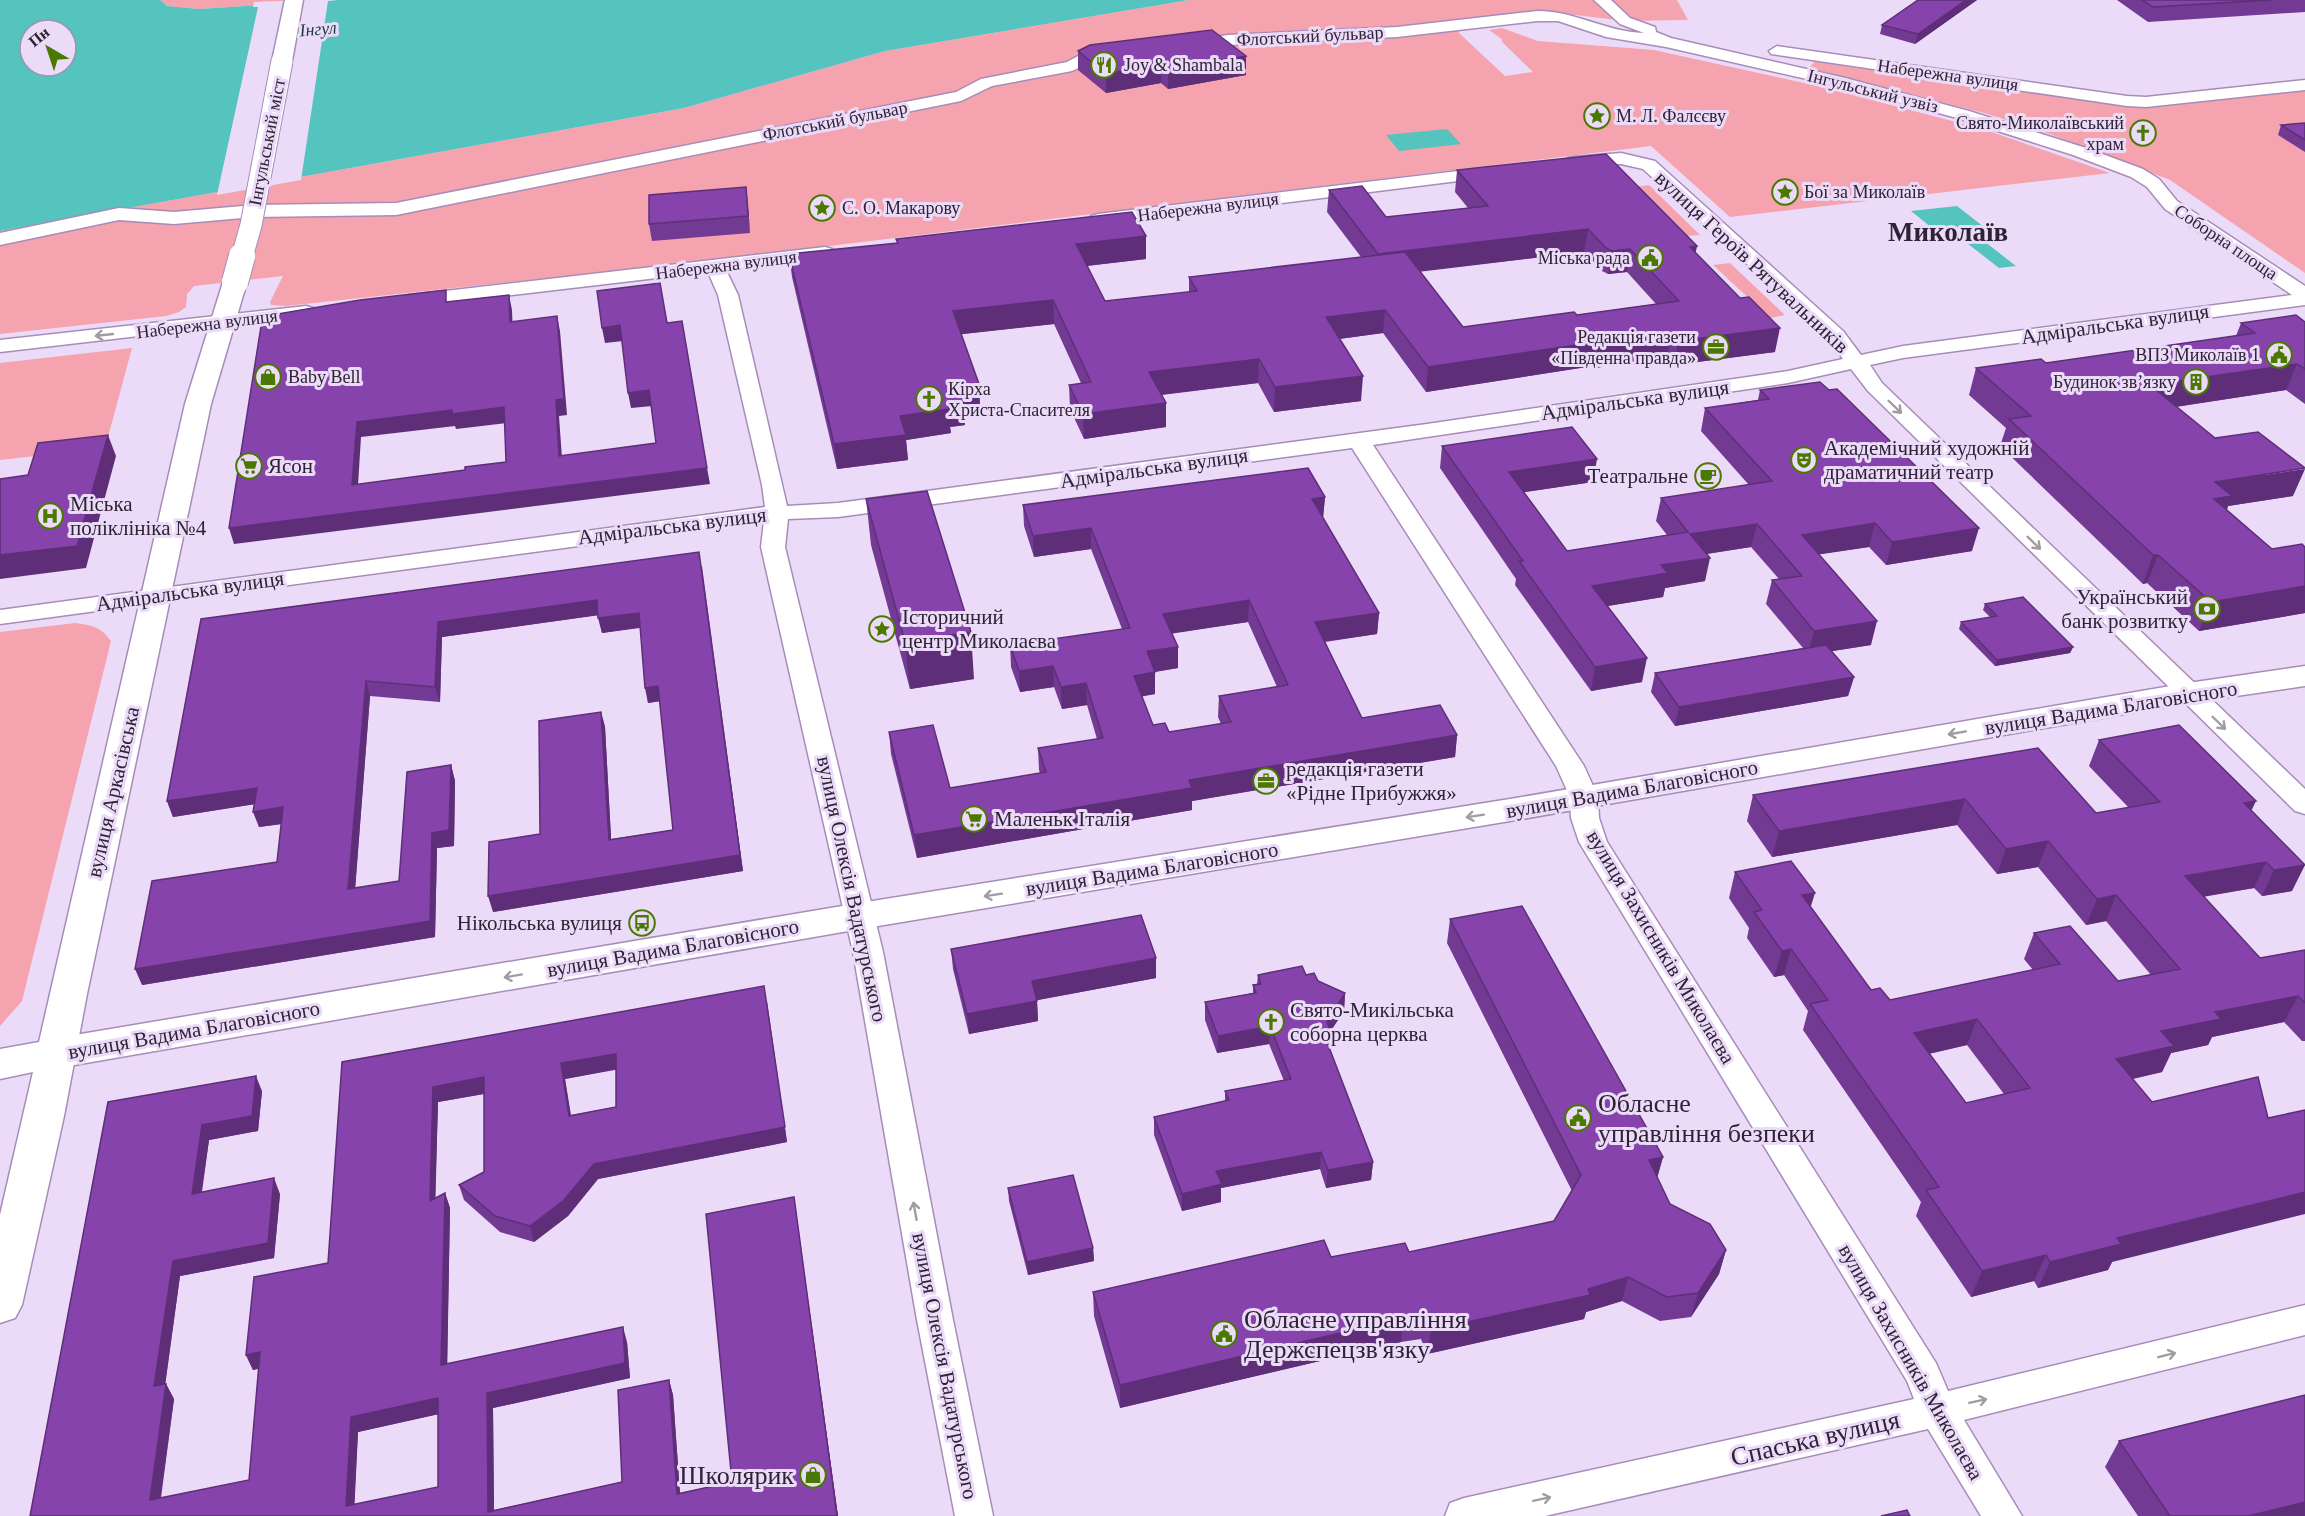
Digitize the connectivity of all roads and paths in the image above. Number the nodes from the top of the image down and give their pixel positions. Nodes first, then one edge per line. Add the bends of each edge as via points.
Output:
1 (294, 0) edge
2 (1602, 0) edge
3 (1625, 21) junction
4 (1666, 42) junction
5 (1169, 49) edge
6 (1125, 52) edge
7 (2305, 84) edge
8 (1554, 165) edge
9 (1507, 170) edge
10 (2153, 183) joint
11 (1082, 222) edge
12 (0, 239) edge
13 (845, 251) edge
14 (715, 267) junction
15 (235, 282) joint
16 (2305, 297) edge
17 (392, 303) edge
18 (324, 310) edge
19 (225, 322) junction
20 (0, 346) edge
21 (1856, 363) junction
22 (1358, 440) junction
23 (777, 513) junction
24 (155, 596) junction
25 (0, 617) edge
26 (2305, 676) edge
27 (2188, 693) junction
28 (1584, 797) junction
29 (2305, 805) edge
30 (860, 916) junction
31 (57, 1053) junction
32 (0, 1064) edge
33 (0, 1305) edge
34 (2305, 1320) edge
35 (1937, 1410) junction
36 (974, 1516) edge
37 (1464, 1516) edge
38 (2003, 1516) edge

1 - 15 main road, Інгульський міст, bridge via 251,225
2 - 3 street, Набережна вулиця
3 - 4 street, Інгульський узвіз
3 - 7 street, Набережна вулиця via 1665,35 2127,101
4 - 5 street, Флотський бульвар via 1606,32 1559,16 1538,15 1397,32 1228,40
4 - 10 street, Інгульський узвіз via 1978,117 2088,154
6 - 12 street, Флотський бульвар via 987,82 961,96 396,209 254,211 174,218 119,214
8 - 21 street, вулиця Героїв Рятувальників via 1629,157 1649,165 1840,339
9 - 11 street, Набережна вулиця
10 - 16 street, Соборна площа via 2170,205
13 - 14 street, Набережна вулиця
14 - 17 street, Набережна вулиця
14 - 23 street, вулиця Олексія Вадатурського via 728,295
15 - 19 main road, вулиця Аркасівська
16 - 21 street, Адміральська вулиця via 1903,352
18 - 19 street, Набережна вулиця
19 -> 20 street, Набережна вулиця
19 - 24 main road, вулиця Аркасівська via 198,404
21 - 22 street, Адміральська вулиця via 1788,377
21 -> 27 street, вулиця Героїв Рятувальників via 1875,387
22 - 23 street, Адміральська вулиця via 838,510
22 - 28 street, вулиця Захисників Миколаєва via 1570,766
23 - 24 street, Адміральська вулиця
23 - 30 street, вулиця Олексія Вадатурського via 773,547
24 - 25 street, Адміральська вулиця
24 - 31 main road, вулиця Аркасівська
26 - 27 main road, вулиця Вадима Благовісного
27 -> 28 main road, вулиця Вадима Благовісного
27 -> 29 street, вулиця Героїв Рятувальників
28 -> 30 main road, вулиця Вадима Благовісного
28 - 35 street, вулиця Захисників Миколаєва via 1585,818 1593,842 1923,1374
30 -> 31 main road, вулиця Вадима Благовісного
36 -> 30 street, вулиця Олексія Вадатурського
31 - 32 main road, вулиця Вадима Благовісного
31 - 33 main road, вулиця Аркасівська
35 -> 34 street, Спаська вулиця
37 -> 35 street, Спаська вулиця
35 - 38 street, вулиця Захисників Миколаєва

